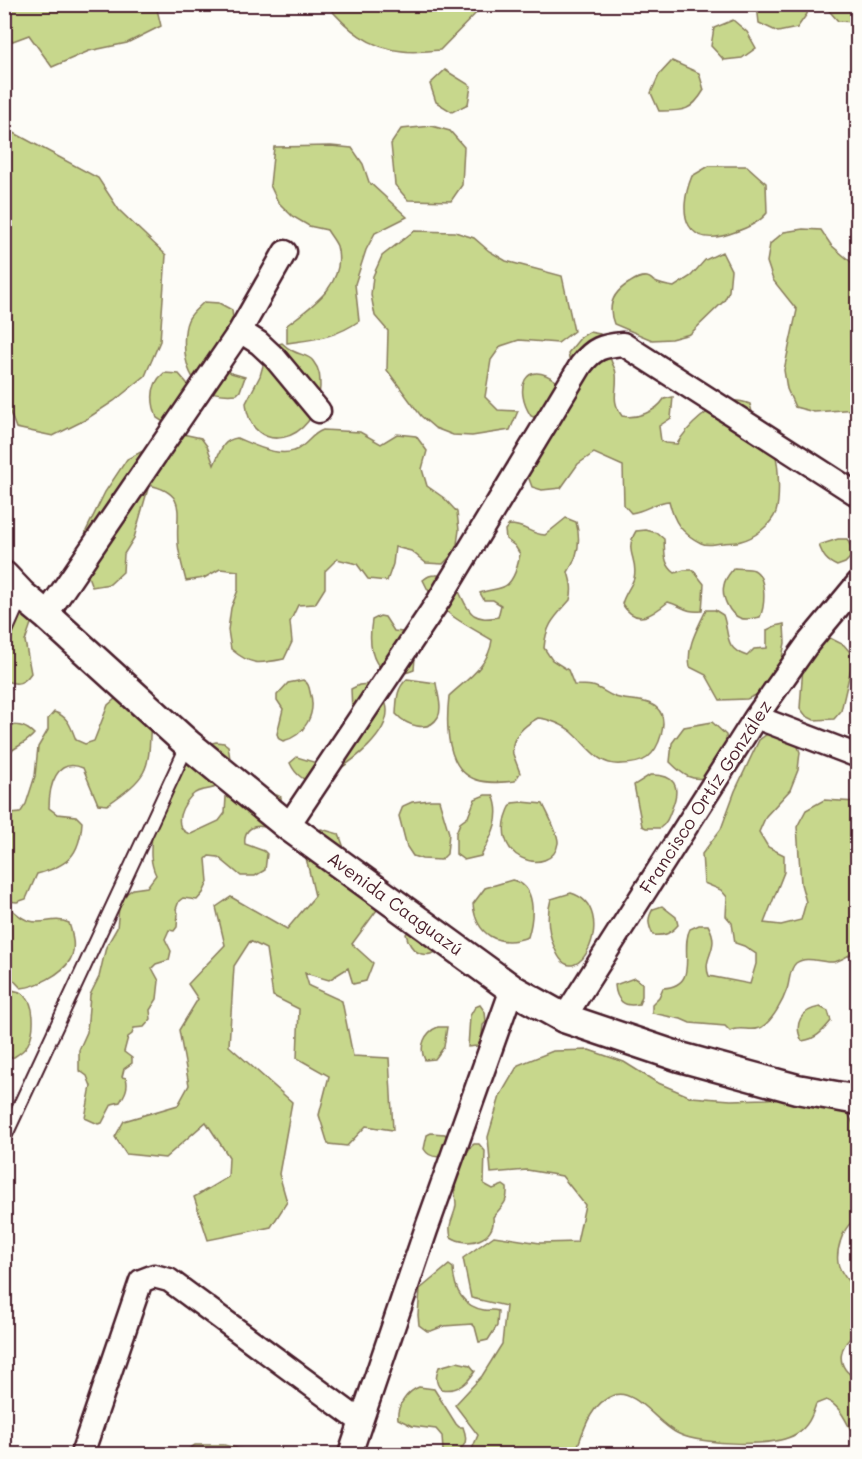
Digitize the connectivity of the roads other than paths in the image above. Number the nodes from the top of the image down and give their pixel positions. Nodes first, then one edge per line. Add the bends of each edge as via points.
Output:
1 (285, 252) dead end
2 (240, 331) junction
3 (319, 411) dead end
4 (858, 495) edge
5 (858, 583) edge
6 (13, 586) edge
7 (46, 615) junction
8 (4, 636) edge
9 (756, 717) junction
10 (188, 744) junction
11 (858, 756) edge
12 (288, 826) junction
13 (512, 989) junction
14 (564, 1018) junction
15 (858, 1100) edge
16 (4, 1139) edge
17 (360, 1421) junction
18 (82, 1455) edge
19 (350, 1455) edge

1 - 2 street
2 - 3 street via 275,358
2 - 7 street
4 - 12 street via 623,344 604,346 590,354 439,600
5 - 9 street, Francisco Ortíz González via 809,642
6 - 7 street, Avenida Caaguazú
6 - 8 lane
7 - 10 street, Avenida Caaguazú
9 - 11 street
9 - 14 street, Francisco Ortíz González
10 - 12 street, Avenida Caaguazú
10 - 16 lane
12 - 13 street, Avenida Caaguazú
13 - 14 street, Avenida Caaguazú
13 - 17 street
14 - 15 street, Avenida Caaguazú via 680,1057 797,1089
17 - 18 street via 170,1280 154,1276 141,1281
17 - 19 street

